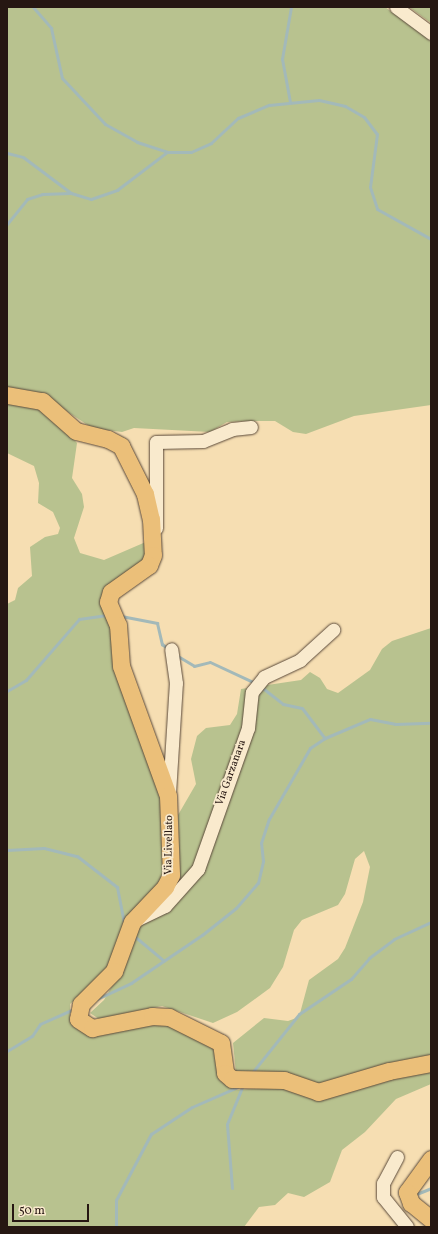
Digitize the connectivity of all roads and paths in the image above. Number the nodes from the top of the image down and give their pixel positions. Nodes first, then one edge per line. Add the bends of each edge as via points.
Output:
1 (396, 7) edge
2 (431, 33) edge
3 (7, 395) edge
4 (251, 427) dead end
5 (153, 540) junction
6 (333, 630) dead end
7 (171, 649) dead end
8 (168, 796) junction
9 (132, 922) junction
10 (431, 1064) edge
11 (396, 1157) dead end
12 (431, 1159) edge
13 (431, 1220) edge
14 (408, 1227) edge

1 - 2 street
3 - 5 main road, Via Livellato via 42,401 76,431 108,438 121,446 145,494
4 - 5 street via 232,429 203,441 156,442 158,520
5 - 8 main road, Via Livellato via 153,555 145,571 111,592 108,602 118,625 121,666
6 - 9 street, Via Garzanara via 300,660 264,677 252,692 248,728 198,869 165,906
7 - 8 street via 176,683 169,769 172,787
8 - 9 main road, Via Livellato via 170,879
9 - 10 main road, Via Livellato via 114,971 78,1009 78,1018 86,1026 152,1016 169,1017 221,1043 225,1074 232,1079 284,1080 318,1092 388,1071
11 - 14 street via 383,1183 383,1197
12 - 13 main road via 407,1192 411,1203

